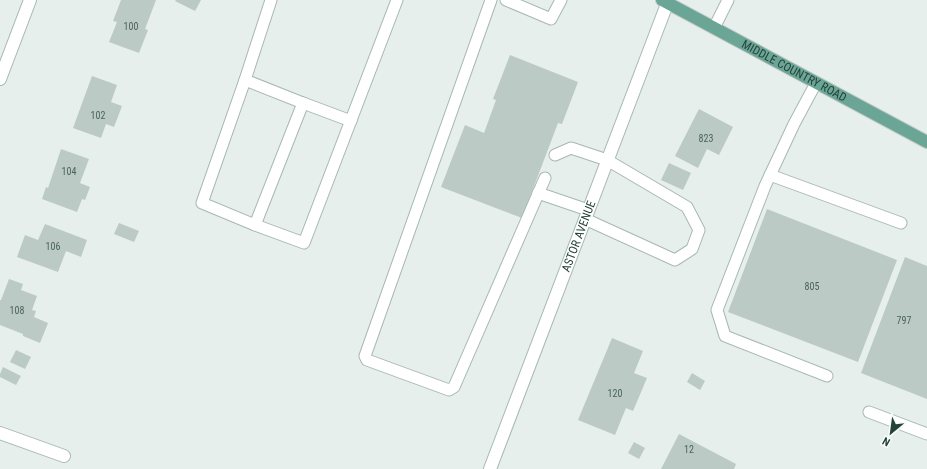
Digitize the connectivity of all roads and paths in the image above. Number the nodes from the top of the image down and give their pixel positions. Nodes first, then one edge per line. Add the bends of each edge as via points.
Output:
1 (30, 0) edge
2 (271, 0) edge
3 (397, 0) edge
4 (491, 0) edge
5 (506, 0) edge
6 (560, 0) edge
7 (728, 0) edge
8 (666, 1) edge
9 (714, 28) junction
10 (0, 79) edge
11 (245, 80) junction
12 (816, 83) junction
13 (303, 103) junction
14 (351, 122) junction
15 (927, 142) edge
16 (555, 155) dead end
17 (607, 160) junction
18 (770, 175) junction
19 (545, 178) dead end
20 (538, 193) junction
21 (587, 215) junction
22 (901, 223) dead end
23 (255, 225) junction
24 (827, 376) dead end
25 (869, 412) dead end
26 (0, 433) edge
27 (927, 434) edge
28 (64, 456) dead end
29 (490, 469) edge

1 - 10 street
2 - 11 lane
3 - 14 lane
4 - 20 lane via 365,356 367,360 449,390 454,387
5 - 6 lane via 551,19
7 - 9 lane
8 - 9 main road, MIDDLE COUNTRY ROAD
8 - 17 street, ASTOR AVENUE
9 - 12 main road, MIDDLE COUNTRY ROAD
11 - 13 lane
11 - 23 lane via 202,203
12 - 15 main road, MIDDLE COUNTRY ROAD
12 - 18 lane
13 - 14 lane
13 - 23 lane
14 - 23 lane via 304,243
16 - 17 lane via 571,148
17 - 21 street, ASTOR AVENUE
17 - 21 lane via 687,208 699,230 692,248 675,260
18 - 22 lane
18 - 24 lane via 717,310 726,336
19 - 20 lane
20 - 21 lane
21 - 29 street, ASTOR AVENUE
25 - 27 lane
26 - 28 street

